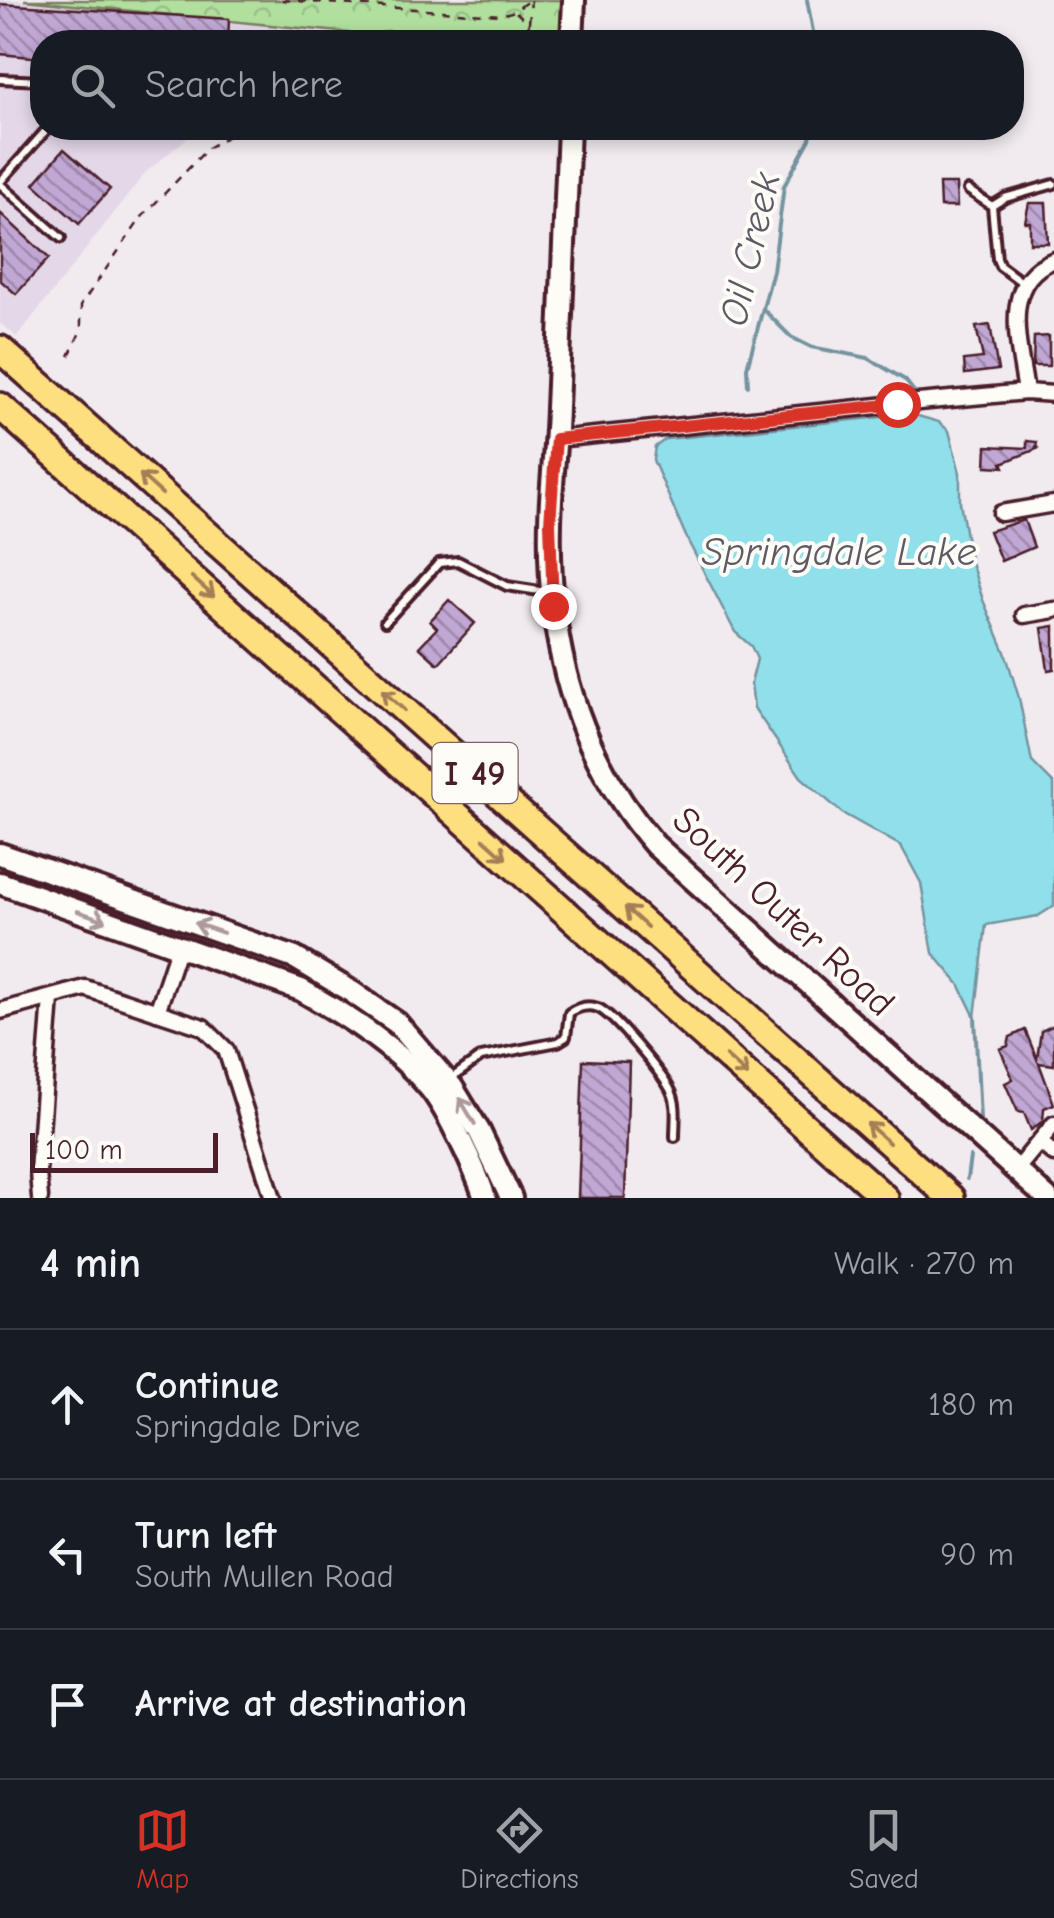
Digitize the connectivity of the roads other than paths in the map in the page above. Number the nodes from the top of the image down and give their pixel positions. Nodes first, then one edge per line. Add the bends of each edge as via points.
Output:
1 (574, 0) edge
2 (573, 30) edge
3 (0, 79) edge
4 (30, 80) edge
5 (38, 140) edge
6 (568, 140) edge
7 (0, 183) edge
8 (1054, 184) edge
9 (968, 190) dead end
10 (992, 206) junction
11 (61, 238) dead end
12 (1054, 260) edge
13 (1024, 284) junction
14 (0, 349) edge
15 (1026, 392) junction
16 (1054, 394) edge
17 (0, 406) edge
18 (556, 439) junction
19 (1054, 504) edge
20 (1001, 513) dead end
21 (552, 594) junction
22 (1054, 610) edge
23 (1024, 615) dead end
24 (384, 622) dead end
25 (0, 854) edge
26 (0, 883) edge
27 (179, 946) junction
28 (50, 998) junction
29 (0, 1011) edge
30 (157, 1012) junction
31 (448, 1081) junction
32 (1054, 1124) edge
33 (675, 1137) dead end
34 (1040, 1142) junction
35 (1054, 1154) edge
36 (1016, 1170) junction
37 (40, 1198) edge
38 (274, 1198) edge
39 (484, 1198) edge
40 (512, 1198) edge
41 (885, 1198) edge
42 (951, 1198) edge
43 (1047, 1198) edge

1 - 2 street
3 - 4 lane
5 - 7 lane
6 - 18 street, South Outer Road
7 - 11 lane
8 - 10 lane
9 - 10 lane
10 - 13 lane via 996,260
12 - 13 street
13 - 15 street via 1016,314
42 -> 14 highway, I 49
15 - 16 street
15 - 18 street
17 -> 41 highway, I 49
18 - 21 street, South Outer Road
19 - 20 street
21 - 24 lane via 507,586 458,560 439,564
21 - 36 street, South Outer Road via 565,676 588,743 644,833
22 - 23 street
31 -> 25 street via 397,1024 295,958
26 -> 27 street
27 - 30 street
27 - 39 street via 302,990 348,1016 430,1089
28 - 29 street
28 - 30 street via 85,988
28 - 37 street
30 - 38 street via 203,1028 226,1050
31 - 33 lane via 482,1058 558,1042 566,1037 568,1013 596,1007 670,1089
40 -> 31 street
32 - 34 street
34 - 35 street
34 - 36 street
36 - 43 street, South Outer Road

